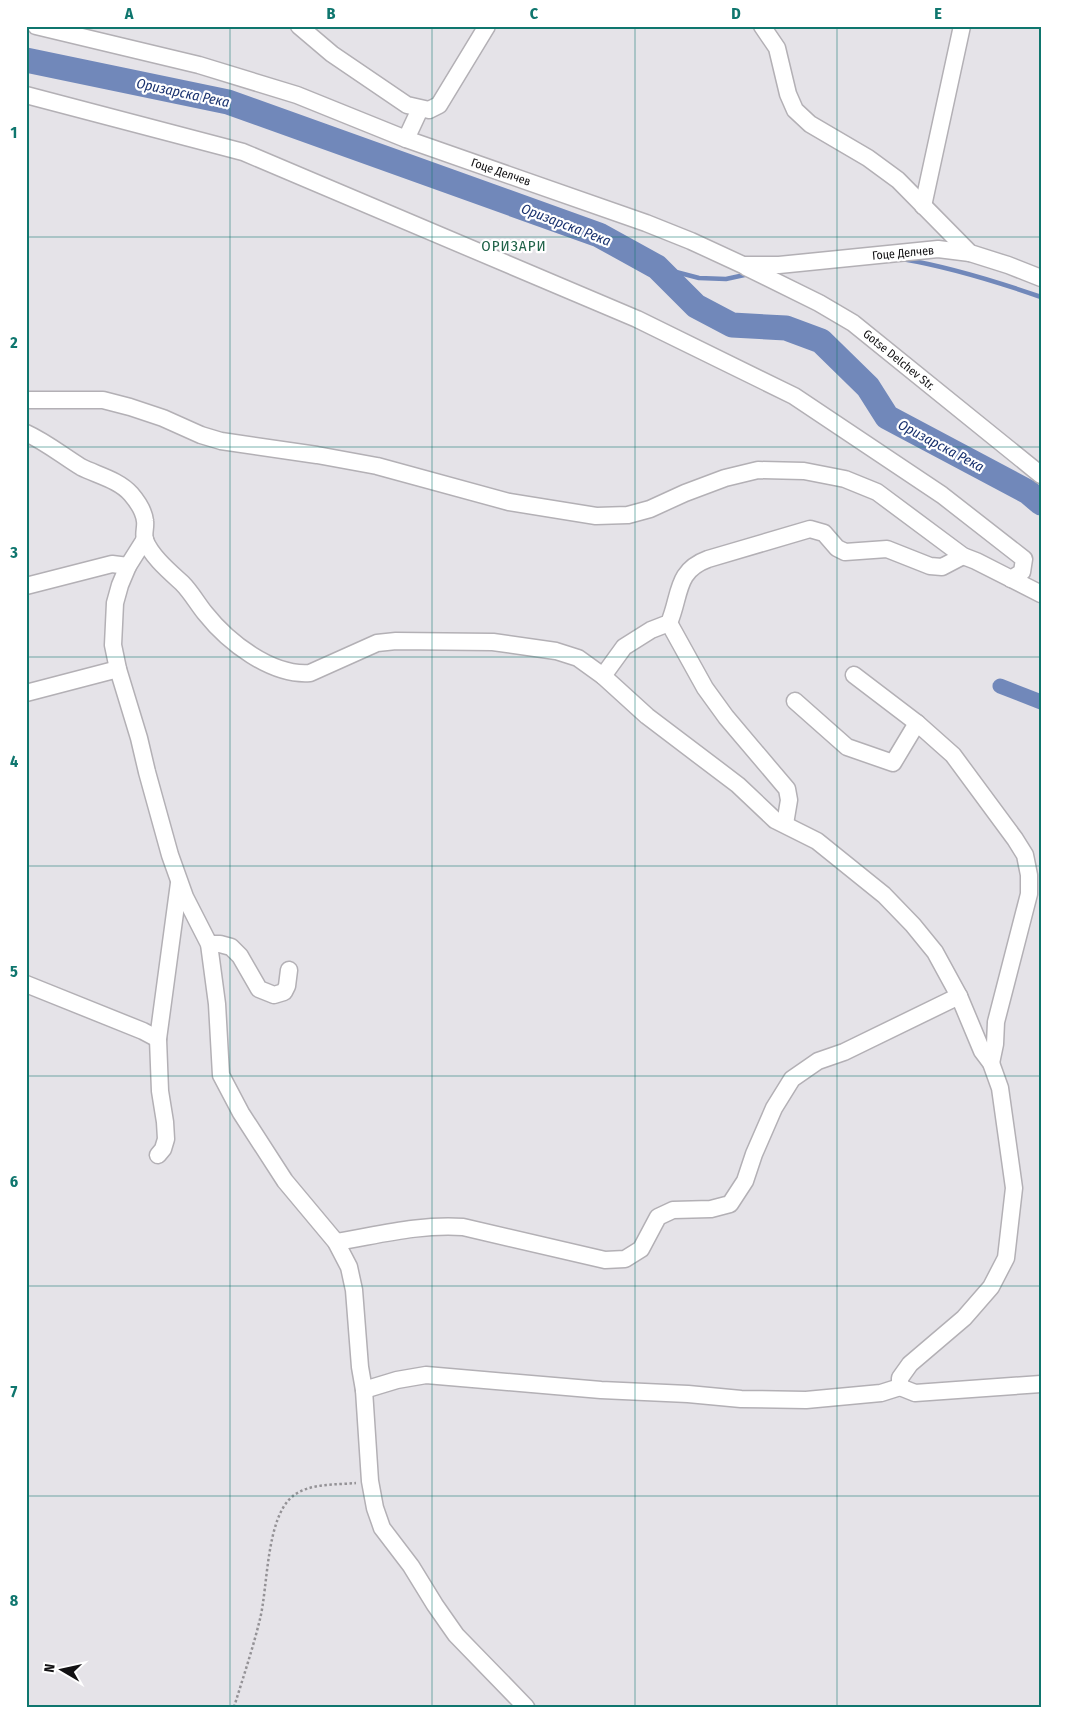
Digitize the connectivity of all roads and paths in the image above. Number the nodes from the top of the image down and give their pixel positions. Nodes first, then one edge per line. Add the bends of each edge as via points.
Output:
1 (36, 26) edge
2 (299, 26) edge
3 (487, 26) edge
4 (762, 26) edge
5 (962, 26) edge
6 (26, 95) edge
7 (420, 109) junction
8 (406, 139) junction
9 (923, 206) junction
10 (970, 253) junction
11 (743, 265) junction
12 (1041, 278) edge
13 (26, 400) edge
14 (26, 433) edge
15 (1041, 475) edge
16 (145, 539) junction
17 (963, 556) junction
18 (128, 566) junction
19 (1011, 579) junction
20 (26, 586) edge
21 (1041, 594) edge
22 (670, 623) junction
23 (118, 669) junction
24 (854, 675) dead end
25 (603, 676) junction
26 (26, 693) edge
27 (795, 701) dead end
28 (917, 722) junction
29 (784, 824) junction
30 (179, 881) junction
31 (209, 944) junction
32 (289, 970) dead end
33 (26, 984) edge
34 (959, 996) junction
35 (158, 1039) junction
36 (991, 1063) junction
37 (158, 1155) dead end
38 (336, 1242) junction
39 (1041, 1384) edge
40 (900, 1387) junction
41 (364, 1390) junction
42 (370, 1482) junction
43 (234, 1707) edge
44 (526, 1707) edge

1 - 8 street, Гоце Делчев via 199,65 297,95
2 - 7 street via 332,54 406,105
3 - 7 street via 439,105 429,110
4 - 9 street via 777,48 794,110 810,124 898,180
5 - 9 street
6 - 19 street via 243,152 654,327 794,396 942,495 1024,559 1022,572
7 - 8 street
8 - 11 street, Гоце Делчев via 646,223
9 - 10 street
10 - 11 street, Гоце Делчев via 938,249 779,265
10 - 12 street, Гоце Делчев
11 - 15 street, Gotse Delchev Str. via 853,323
13 - 17 street via 103,400 130,406 220,441 377,466 509,502 596,516 628,515 650,509 725,478 758,470 804,471 844,479 878,492
14 - 16 street via 130,492 145,519
16 - 18 street
16 - 25 street via 158,561 181,582 229,638 263,662 283,670 310,673 377,643 493,642 556,651 578,658
17 - 19 street
17 - 22 street via 942,567 930,566 887,549 845,552 824,533 810,529 696,564 683,578
18 - 20 street via 112,564
18 - 23 street via 115,603 113,645
19 - 21 street
22 - 25 street via 651,630 624,647
22 - 29 street via 705,688 788,789
23 - 26 street
23 - 30 street
24 - 28 street
25 - 29 street via 648,716 738,785 775,820
27 - 28 street via 847,747 894,763
28 - 36 street via 952,755 1015,839 1024,855 1029,875 1029,894 996,1022
29 - 34 street via 817,841 884,895 935,952
30 - 31 street
30 - 35 street
31 - 32 street via 230,947 240,956 259,989 274,996 284,992
31 - 38 street via 221,1075 241,1113 285,1181
33 - 35 street
34 - 36 street via 982,1051
34 - 38 street via 802,1071 792,1079 774,1108 745,1182 730,1204 711,1209 673,1210 658,1218 641,1249 625,1259 606,1260 579,1255 447,1226 400,1230
35 - 37 street via 166,1140
36 - 40 street via 1000,1088 1014,1188 1006,1258 991,1288 964,1318 906,1368 900,1378
38 - 41 street via 349,1267 354,1290
39 - 40 street via 915,1393
40 - 41 street via 881,1393 806,1400 741,1399 426,1375
41 - 42 street
42 - 43 path via 306,1489 292,1496 278,1516 261,1617
42 - 44 street via 382,1528 445,1620

